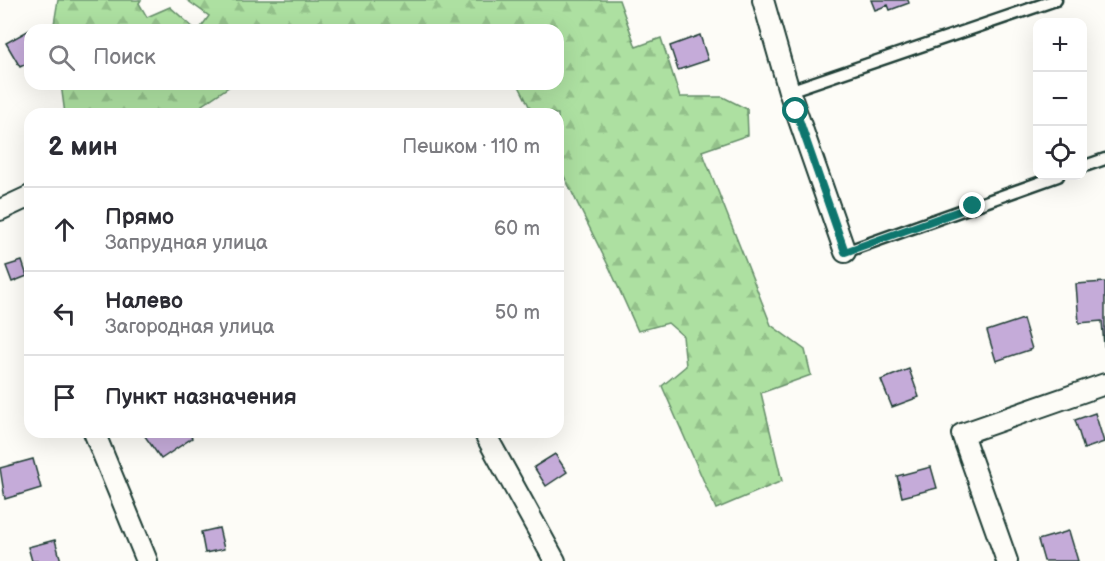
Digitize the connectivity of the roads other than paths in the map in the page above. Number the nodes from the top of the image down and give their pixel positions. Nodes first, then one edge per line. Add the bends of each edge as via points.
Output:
1 (763, 0) edge
2 (1056, 0) edge
3 (789, 91) junction
4 (1105, 159) edge
5 (1087, 166) edge
6 (1047, 180) edge
7 (24, 199) edge
8 (0, 210) edge
9 (845, 252) joint
10 (1105, 384) edge
11 (96, 438) edge
12 (487, 438) edge
13 (147, 561) edge
14 (555, 561) edge
15 (1007, 561) edge

1 - 3 street
2 - 3 lane
3 - 9 street
4 - 5 lane
6 - 9 lane
7 - 8 street
10 - 15 street via 962,434
11 - 13 street
12 - 14 street

